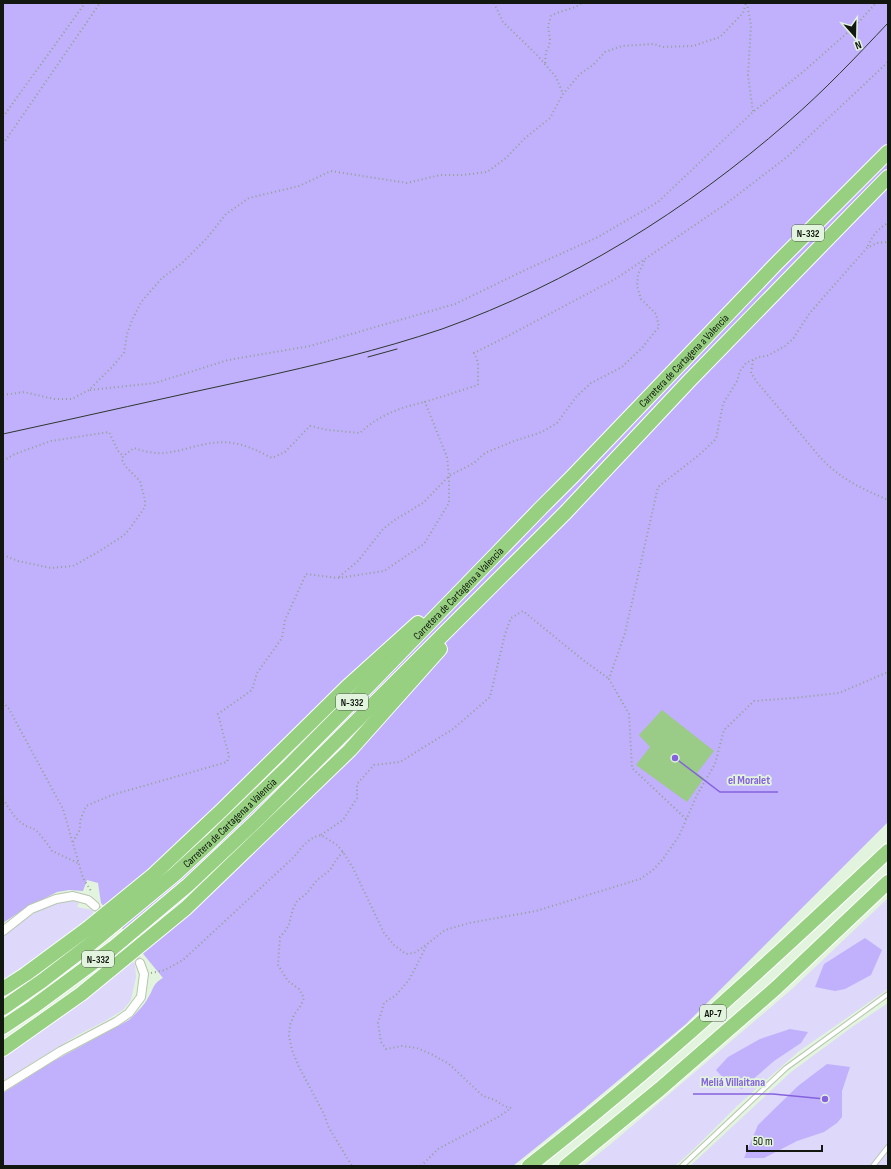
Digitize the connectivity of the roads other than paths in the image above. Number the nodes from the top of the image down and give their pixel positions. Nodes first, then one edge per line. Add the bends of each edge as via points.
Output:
1 (888, 152) edge
2 (888, 177) edge
3 (539, 510) junction
4 (518, 559) junction
5 (888, 851) edge
6 (888, 882) edge
7 (96, 906) tunnel mouth
8 (3, 931) edge
9 (140, 963) tunnel mouth
10 (3, 989) edge
11 (888, 994) edge
12 (3, 1008) edge
13 (3, 1028) edge
14 (3, 1048) edge
15 (3, 1087) edge
16 (888, 1147) edge
17 (530, 1166) edge
18 (566, 1166) edge
19 (682, 1166) edge
20 (873, 1166) edge

1 - 3 highway, Carretera de Cartagena a Valencia / N-332 via 776,264
2 - 4 highway, Carretera de Cartagena a Valencia / N-332
3 - 10 highway via 487,555 416,625 347,687 152,876 87,929
3 - 12 highway, Carretera de Cartagena a Valencia / N-332 via 289,766 205,847 89,945
4 - 13 highway, Carretera de Cartagena a Valencia / N-332 via 259,818 188,885 113,948
4 - 14 highway, N-332 via 350,750 186,908 81,994
5 - 17 highway, AP-7 via 680,1042
6 - 18 highway, AP-7 via 776,988 660,1089
7 - 8 street via 88,900 73,896 56,899 31,909
9 - 15 street via 144,974 140,997 129,1013
11 - 19 lane via 786,1068
16 - 20 lane

